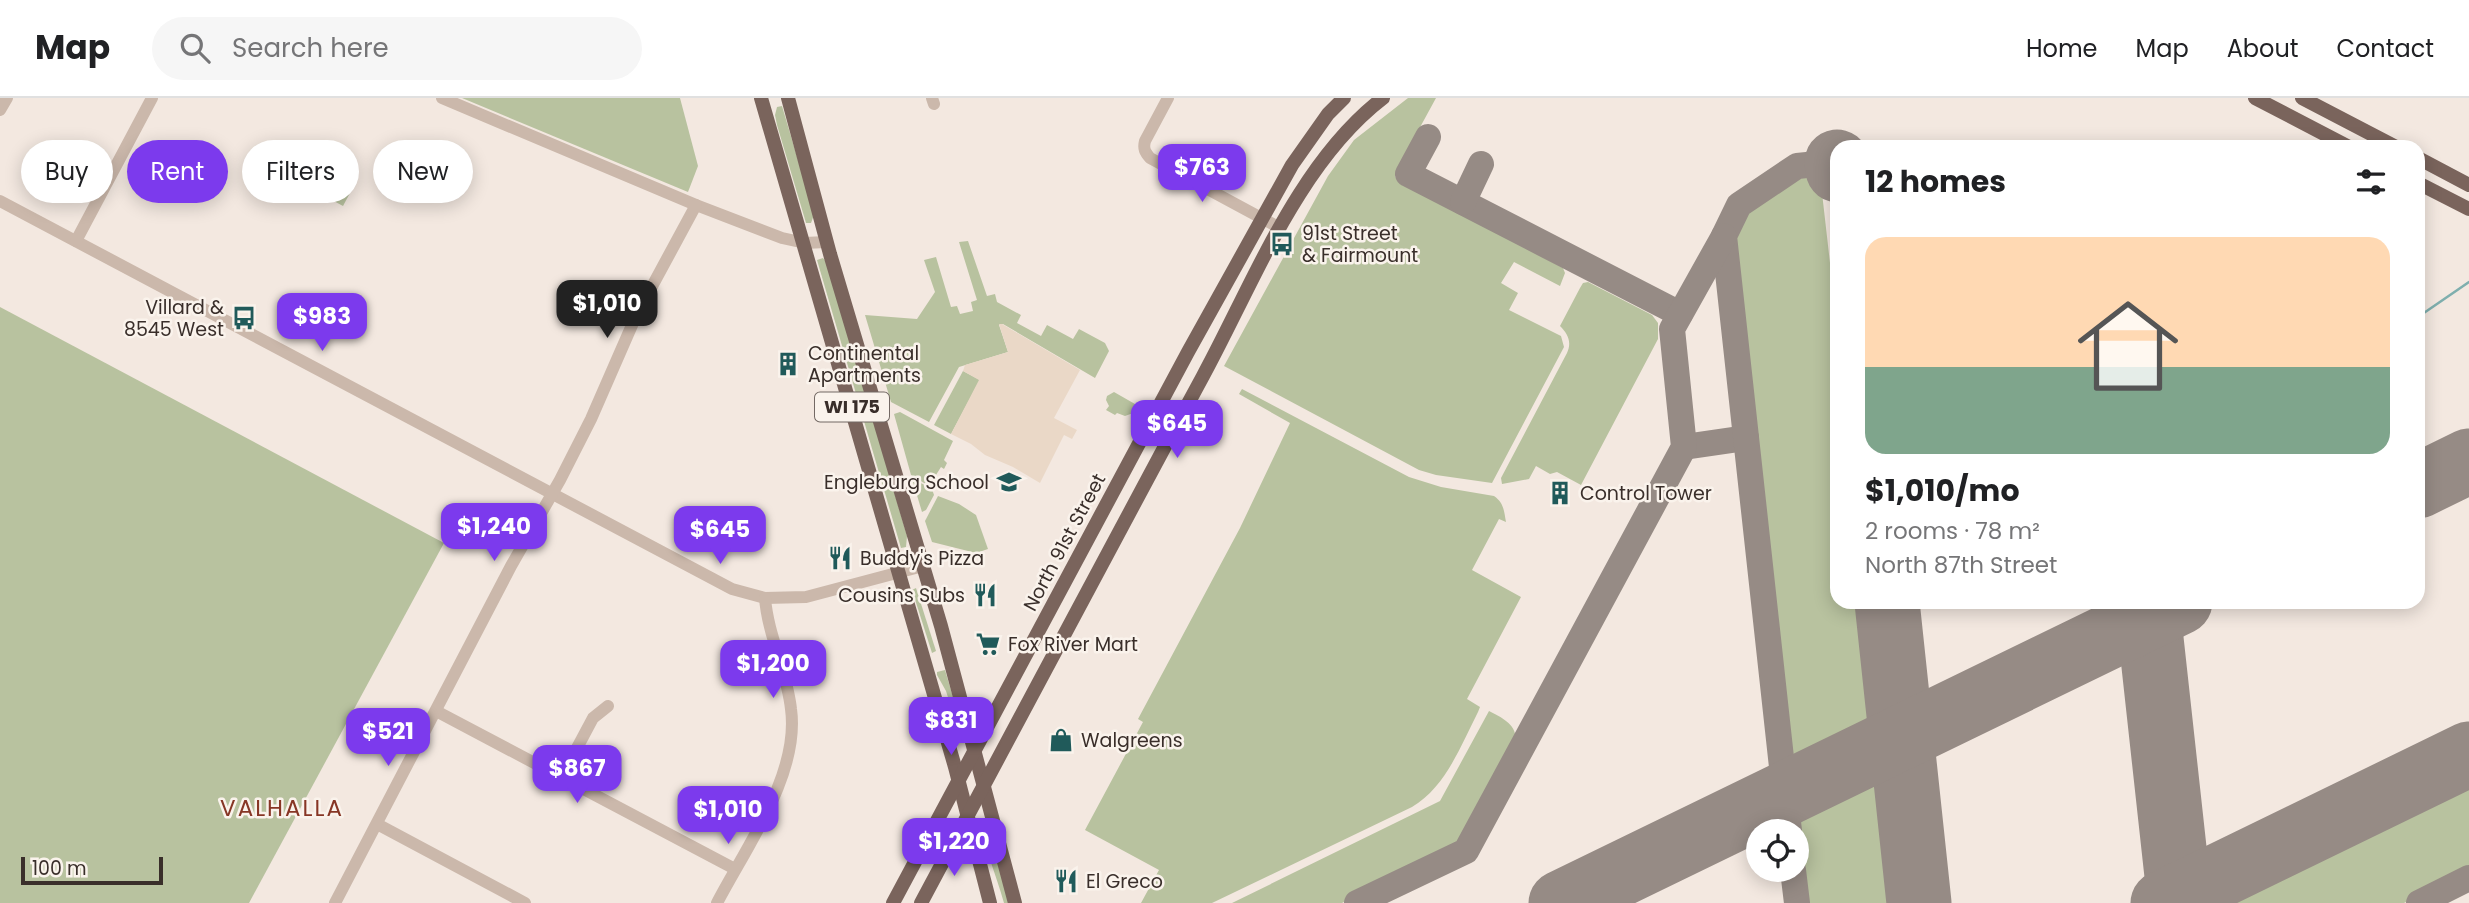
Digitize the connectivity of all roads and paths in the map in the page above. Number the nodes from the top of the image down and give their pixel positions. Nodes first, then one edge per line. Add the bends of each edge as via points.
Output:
1 (7, 98) edge
2 (152, 98) edge
3 (442, 98) edge
4 (761, 98) edge
5 (788, 98) edge
6 (1168, 98) edge
7 (1344, 98) edge
8 (2255, 98) edge
9 (2302, 98) edge
10 (1377, 101) edge
11 (0, 110) edge
12 (2336, 140) edge
13 (2383, 140) edge
14 (2425, 163) edge
15 (2469, 185) edge
16 (2425, 187) edge
17 (0, 201) edge
18 (696, 205) junction
19 (2469, 209) edge
20 (1263, 219) junction
21 (1280, 228) junction
22 (76, 241) junction
23 (826, 242) junction
24 (805, 243) junction
25 (552, 494) junction
26 (923, 566) junction
27 (899, 572) junction
28 (765, 598) junction
29 (950, 658) junction
30 (925, 661) junction
31 (960, 695) junction
32 (608, 706) dead end
33 (997, 708) junction
34 (436, 711) junction
35 (975, 748) junction
36 (561, 778) junction
37 (959, 781) junction
38 (985, 785) junction
39 (968, 817) junction
40 (377, 824) junction
41 (948, 854) junction
42 (978, 857) junction
43 (735, 869) junction
44 (335, 903) edge
45 (525, 903) edge
46 (717, 903) edge
47 (893, 903) edge
48 (921, 903) edge
49 (990, 903) edge
50 (1016, 903) edge

1 - 11 street
2 - 22 street
3 - 18 street
4 - 24 main road, WI 175
5 - 23 main road, WI 175
6 - 20 street via 1145,141 1146,153
7 - 20 main road, North 91st Street via 1292,165
8 - 12 main road
9 - 13 main road
10 - 21 main road via 1310,177
14 - 15 main road
16 - 19 main road
17 - 22 street
18 - 24 street via 782,239
18 - 25 street via 636,316
20 - 21 street
20 - 33 main road, North 91st Street
21 - 38 main road
22 - 25 street
23 - 24 street
23 - 26 main road, WI 175
24 - 27 main road, WI 175
25 - 28 street via 718,584
25 - 34 street
26 - 27 street
26 - 29 main road, WI 175
27 - 28 street via 806,597
27 - 30 main road, WI 175
28 - 43 street via 788,691 790,750 778,788
29 - 30 main road
29 - 31 main road, WI 175
30 - 37 main road, WI 175
31 - 33 main road via 979,714
31 - 35 main road, WI 175
32 - 36 street via 593,718
33 - 35 main road, North 91st Street
34 - 36 street
34 - 40 street
35 - 37 main road, North 91st Street
35 - 38 main road, WI 175
36 - 43 street
37 - 39 main road, WI 175
37 - 47 main road, North 91st Street
38 - 39 main road
38 - 50 main road, WI 175
39 - 41 main road
39 - 42 main road, WI 175
40 - 44 street
40 - 45 street
41 - 42 main road via 960,848
41 - 48 main road
42 - 49 main road, WI 175
43 - 46 street

